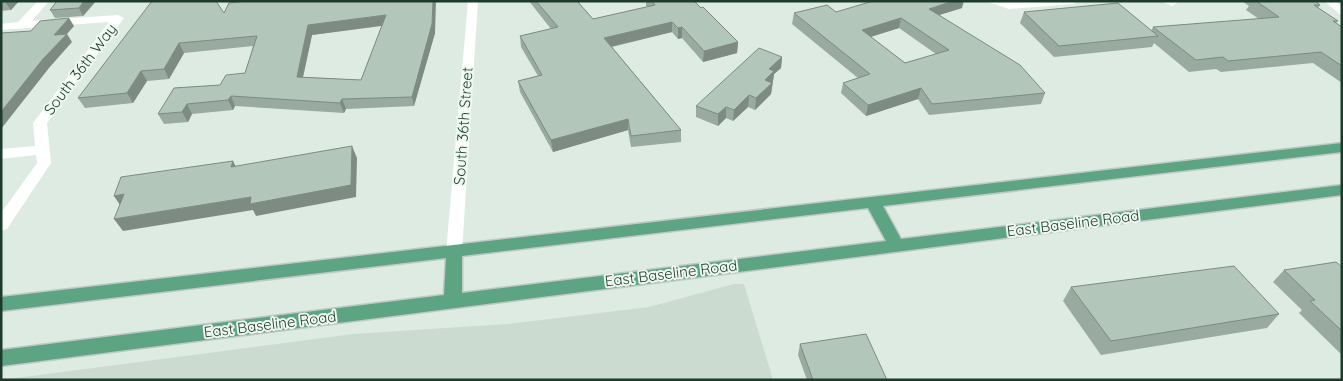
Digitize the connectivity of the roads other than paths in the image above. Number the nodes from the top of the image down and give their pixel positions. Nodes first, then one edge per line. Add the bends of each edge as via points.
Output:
1 (44, 1) edge
2 (473, 1) edge
3 (1073, 1) edge
4 (1328, 1) edge
5 (994, 3) edge
6 (1342, 13) edge
7 (22, 25) junction
8 (1, 27) edge
9 (1342, 147) edge
10 (44, 150) junction
11 (1, 154) edge
12 (1342, 190) edge
13 (873, 202) junction
14 (1, 225) edge
15 (896, 244) junction
16 (454, 252) junction
17 (452, 302) junction
18 (1, 304) edge
19 (1, 358) edge

1 - 7 street
2 - 16 street, South 36th Street
3 - 5 street via 1009,6
4 - 6 street
7 - 8 street
7 - 10 street, South 36th Way via 118,18 40,123
9 - 13 main road
10 - 11 street
10 - 14 street, South 36th Way via 44,163
12 - 15 main road, East Baseline Road
13 - 15 main road
13 - 16 main road
15 - 17 main road, East Baseline Road
16 - 17 main road
16 - 18 main road
17 - 19 main road, East Baseline Road

